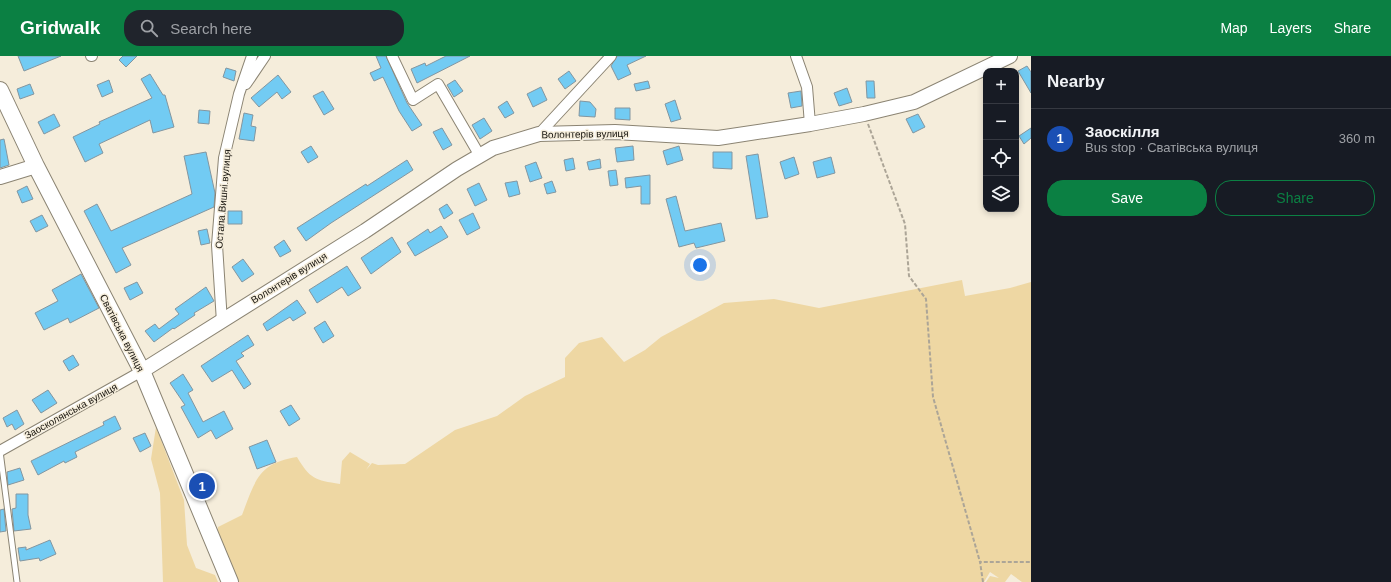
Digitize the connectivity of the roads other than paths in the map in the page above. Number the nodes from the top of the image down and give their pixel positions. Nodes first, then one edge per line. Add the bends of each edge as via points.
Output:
1 (252, 56) edge
2 (265, 56) edge
3 (392, 56) edge
4 (611, 56) edge
5 (796, 56) edge
6 (1010, 56) edge
7 (987, 62) edge
8 (0, 90) edge
9 (239, 94) junction
10 (810, 124) junction
11 (539, 134) junction
12 (480, 156) junction
13 (36, 166) junction
14 (0, 177) edge
15 (222, 322) junction
16 (142, 371) junction
17 (0, 451) edge
18 (17, 582) edge
19 (230, 582) edge

1 - 9 street, Остапа Вишні вулиця
2 - 9 street
3 - 12 street via 413,100 438,84
4 - 11 street
5 - 10 street via 807,87
6 - 7 street, Волонтерів вулиця
7 - 10 street, Волонтерів вулиця via 914,102
8 - 13 main road, Сватівська вулиця
9 - 15 street, Остапа Вишні вулиця via 224,158 219,221
10 - 11 street, Волонтерів вулиця via 718,138 615,132
11 - 12 street, Волонтерів вулиця via 493,148
12 - 15 street, Волонтерів вулиця
13 - 14 street
13 - 16 main road, Сватівська вулиця
15 - 16 street, Волонтерів вулиця
16 - 17 street, Заосколянська вулиця
16 - 19 main road, Сватівська вулиця
17 - 18 lane

